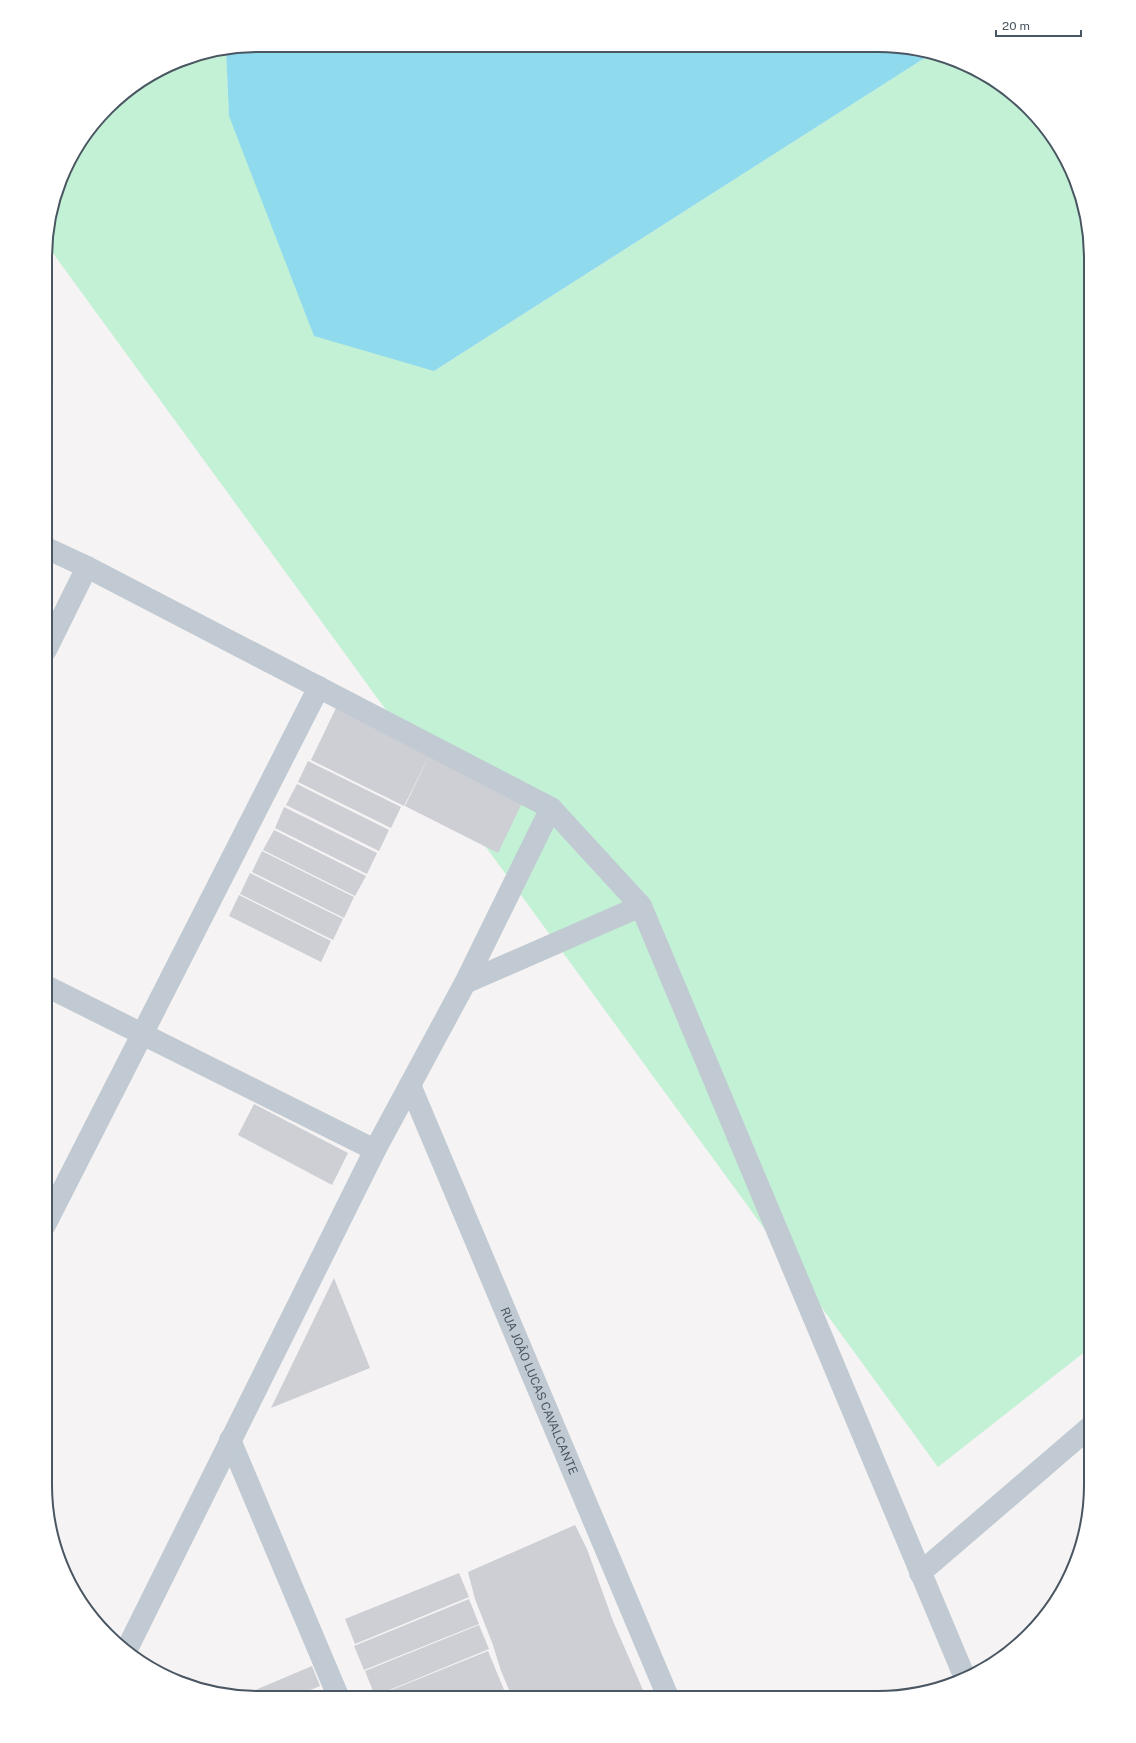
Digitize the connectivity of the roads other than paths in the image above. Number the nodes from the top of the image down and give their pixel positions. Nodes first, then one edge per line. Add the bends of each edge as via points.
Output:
1 (52, 551) edge
2 (87, 567) junction
3 (52, 638) edge
4 (319, 687) junction
5 (551, 808) junction
6 (641, 906) junction
7 (465, 983) junction
8 (52, 989) edge
9 (142, 1034) junction
10 (410, 1085) junction
11 (375, 1150) junction
12 (52, 1211) edge
13 (1084, 1432) edge
14 (230, 1440) junction
15 (920, 1573) junction
16 (129, 1645) edge
17 (963, 1673) edge
18 (336, 1691) edge
19 (665, 1691) edge

1 - 2 street
2 - 3 street
2 - 4 street
4 - 5 street
4 - 9 street
5 - 6 street
5 - 7 street
6 - 7 street
6 - 15 street
7 - 10 street
8 - 9 street
9 - 11 street
9 - 12 street
10 - 11 street
10 - 19 street, RUA JOÃO LUCAS CAVALCANTE
11 - 14 street
13 - 15 street
14 - 16 street
14 - 18 street
15 - 17 street

